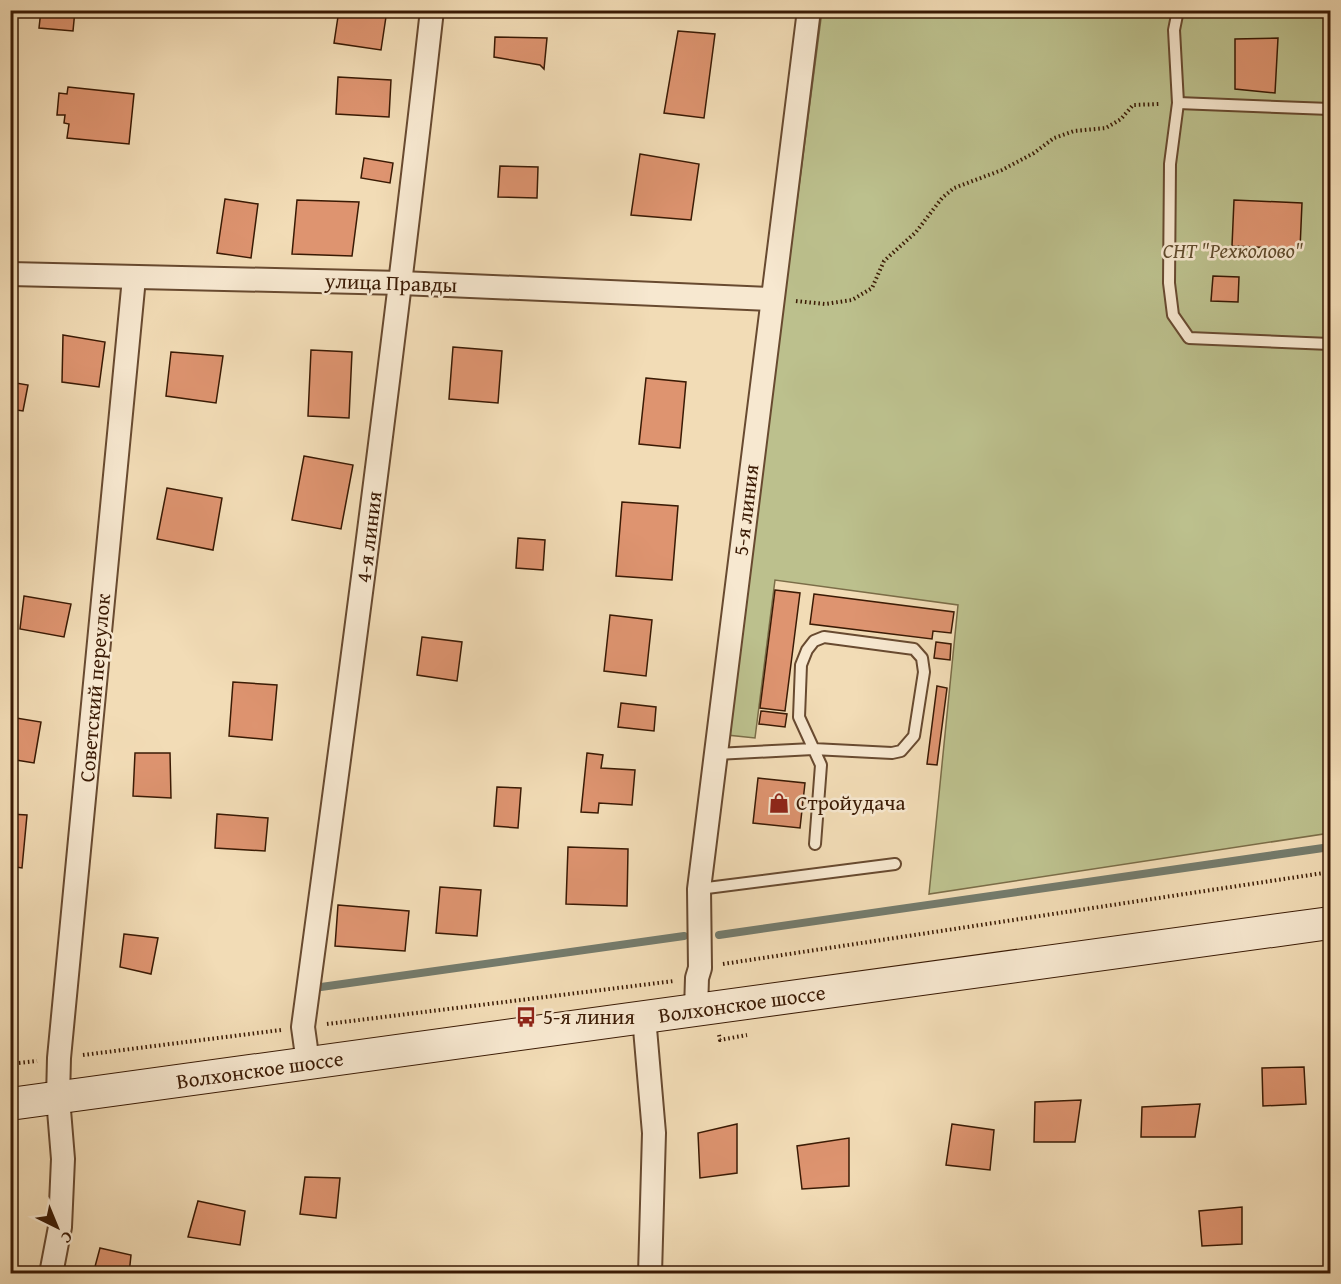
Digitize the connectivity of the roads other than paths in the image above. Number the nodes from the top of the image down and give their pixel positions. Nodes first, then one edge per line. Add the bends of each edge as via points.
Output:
1 (432, 10) edge
2 (809, 10) edge
3 (1178, 10) edge
4 (1178, 103) junction
5 (1330, 110) edge
6 (10, 274) edge
7 (134, 278) junction
8 (401, 283) junction
9 (772, 299) junction
10 (1330, 344) edge
11 (813, 749) junction
12 (716, 754) junction
13 (815, 844) dead end
14 (895, 864) dead end
15 (699, 889) junction
16 (1330, 923) edge
17 (696, 1010) junction
18 (644, 1017) junction
19 (308, 1063) junction
20 (58, 1098) junction
21 (10, 1104) edge
22 (51, 1274) edge
23 (650, 1274) edge

1 - 8 street, 4-я линия
2 - 9 street, 5-я линия
3 - 4 lane via 1174,30
4 - 5 lane
4 - 10 lane via 1170,164 1169,283 1173,315 1189,338
6 - 7 street, улица Правды
7 - 8 street, улица Правды
7 - 20 street, Советский переулок
8 - 9 street, улица Правды
8 - 19 street, 4-я линия via 303,1027
9 - 12 street, 5-я линия
11 - 11 lane via 901,751 914,736 924,672 922,657 914,650 825,637 813,641 801,665 799,717
11 - 12 lane
11 - 13 lane via 821,765
12 - 15 street, 5-я линия
14 - 15 lane
15 - 17 street, 5-я линия
16 - 17 main road, Волхонское шоссе
17 - 18 main road, Волхонское шоссе
18 - 19 main road, Волхонское шоссе
18 - 23 street via 654,1132
19 - 20 main road, Волхонское шоссе
20 - 21 main road, Волхонское шоссе
20 - 22 street, Советский переулок via 63,1160 60,1227

